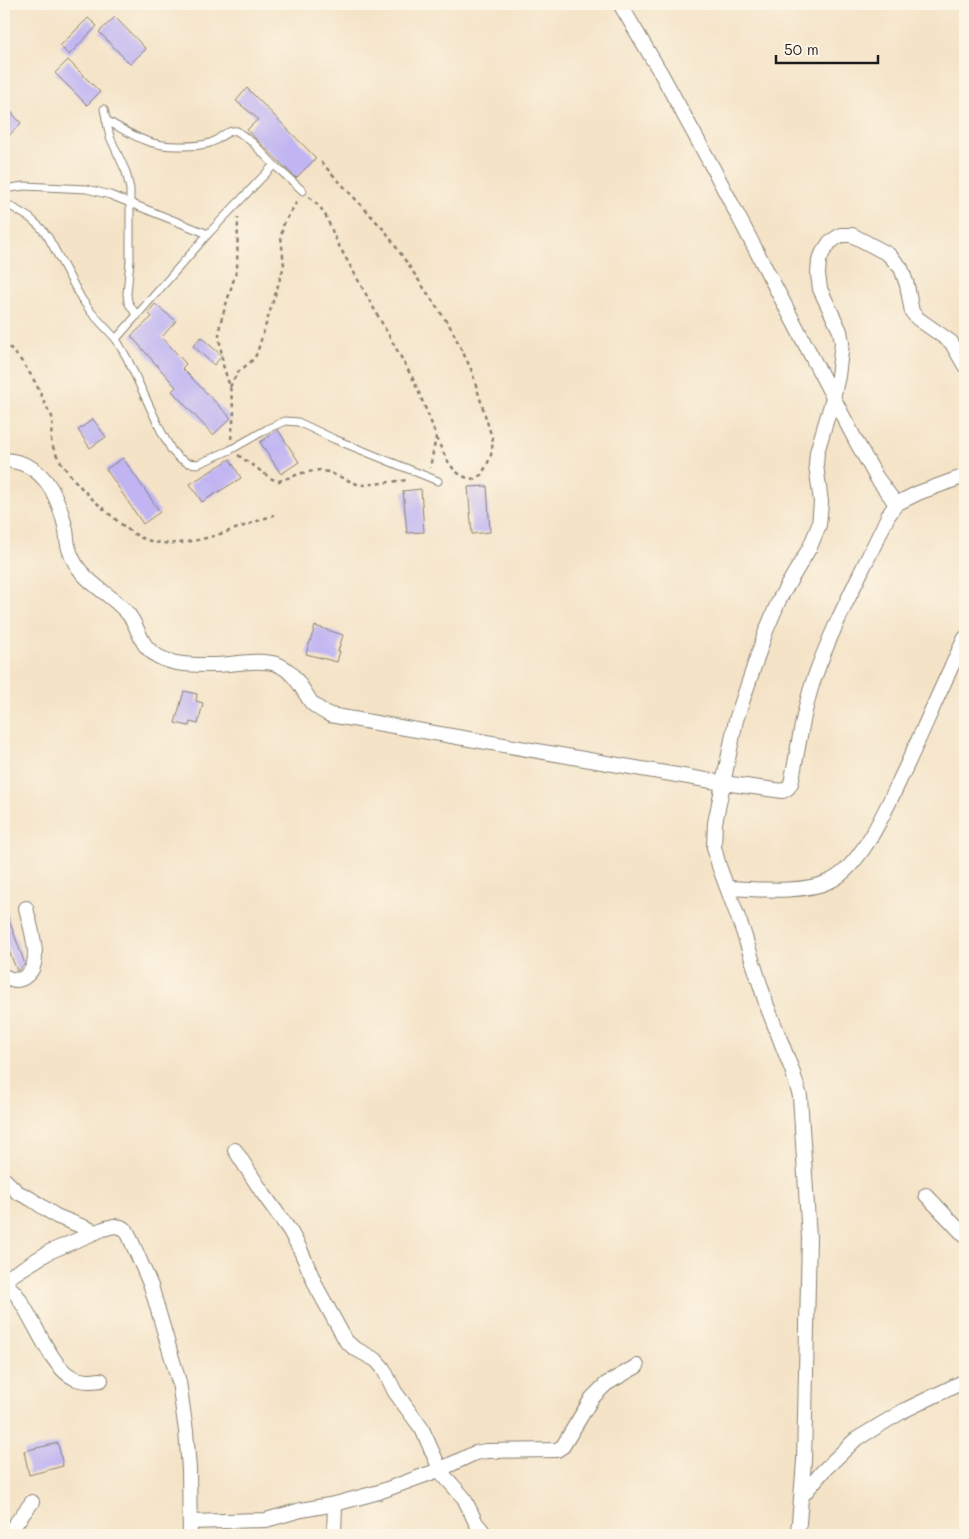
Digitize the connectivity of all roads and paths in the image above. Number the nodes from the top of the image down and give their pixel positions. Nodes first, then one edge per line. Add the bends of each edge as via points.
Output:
1 (620, 4) edge
2 (104, 109) dead end
3 (106, 120) junction
4 (321, 162) dead end
5 (274, 165) junction
6 (4, 189) edge
7 (303, 192) junction
8 (4, 202) edge
9 (130, 202) junction
10 (238, 203) junction
11 (208, 234) junction
12 (137, 316) junction
13 (116, 339) junction
14 (4, 341) edge
15 (965, 366) edge
16 (230, 387) junction
17 (834, 398) junction
18 (436, 437) junction
19 (230, 450) junction
20 (4, 460) edge
21 (965, 476) edge
22 (428, 477) junction
23 (438, 481) dead end
24 (896, 504) junction
25 (274, 515) dead end
26 (965, 638) edge
27 (723, 783) junction
28 (728, 888) junction
29 (26, 908) dead end
30 (4, 976) edge
31 (235, 1150) dead end
32 (4, 1179) edge
33 (926, 1195) dead end
34 (96, 1232) junction
35 (965, 1236) edge
36 (4, 1281) edge
37 (637, 1366) dead end
38 (101, 1380) dead end
39 (965, 1381) edge
40 (439, 1469) junction
41 (802, 1496) junction
42 (32, 1502) dead end
43 (335, 1504) junction
44 (190, 1529) edge
45 (6, 1535) edge
46 (334, 1535) edge
47 (486, 1535) edge
48 (797, 1535) edge

1 - 17 street via 714,170
2 - 3 lane
3 - 5 lane via 137,138 164,146 211,143 237,131
3 - 9 lane via 129,180
4 - 18 path via 386,232 451,328 472,369 493,441 491,456 481,475 474,479 461,476 449,463
5 - 7 lane
5 - 10 lane
6 - 9 lane via 24,186 87,189
7 - 16 path via 283,225 284,266 258,353 237,373
7 - 18 path via 324,212 337,242 413,379
8 - 13 lane via 41,228 81,298
9 - 11 lane
9 - 12 lane via 127,298
10 - 11 lane
10 - 16 path via 237,269 219,335
11 - 12 lane
12 - 13 lane
13 - 19 lane via 162,434 179,458 198,464
14 - 25 path via 39,388 52,418 51,442 66,468 91,498 142,538 161,544 180,544
15 - 17 street via 951,342 912,312 901,268 888,254 852,234 841,235 830,242 824,252 818,274 820,289 840,330 842,343
16 - 19 path via 234,413
17 - 24 street via 877,478
17 - 27 street via 817,452 821,502 818,525 810,547 780,598 766,631 736,720
18 - 22 path
19 - 22 path via 279,481 320,470 364,485
19 - 22 lane via 269,428 286,421 298,422
20 - 27 street via 25,464 49,484 58,502 75,564 130,616 145,645 156,656 173,663 210,666 277,664 296,679 318,708 330,714
21 - 24 street
22 - 23 lane
24 - 27 street via 841,613 817,671 807,700 788,788 783,791
26 - 28 street via 880,820 846,870 827,883 809,887
27 - 28 street via 714,847
28 - 41 street via 766,1006 800,1096 809,1238
29 - 30 street via 36,955 34,965 22,979
31 - 40 street via 290,1231 346,1341 383,1368 394,1392 422,1429
32 - 34 street via 17,1192 56,1216
33 - 35 street
34 - 36 street via 49,1252
34 - 44 street via 114,1226 127,1231 151,1286 180,1382 189,1469
36 - 38 street via 65,1373 83,1381
37 - 40 street via 606,1384 592,1398 563,1446 556,1450 486,1451
39 - 41 street via 902,1411 855,1440 822,1471
40 - 43 street via 379,1492
40 - 47 street via 464,1498
41 - 48 street
42 - 45 street
43 - 44 street via 266,1520
43 - 46 street

